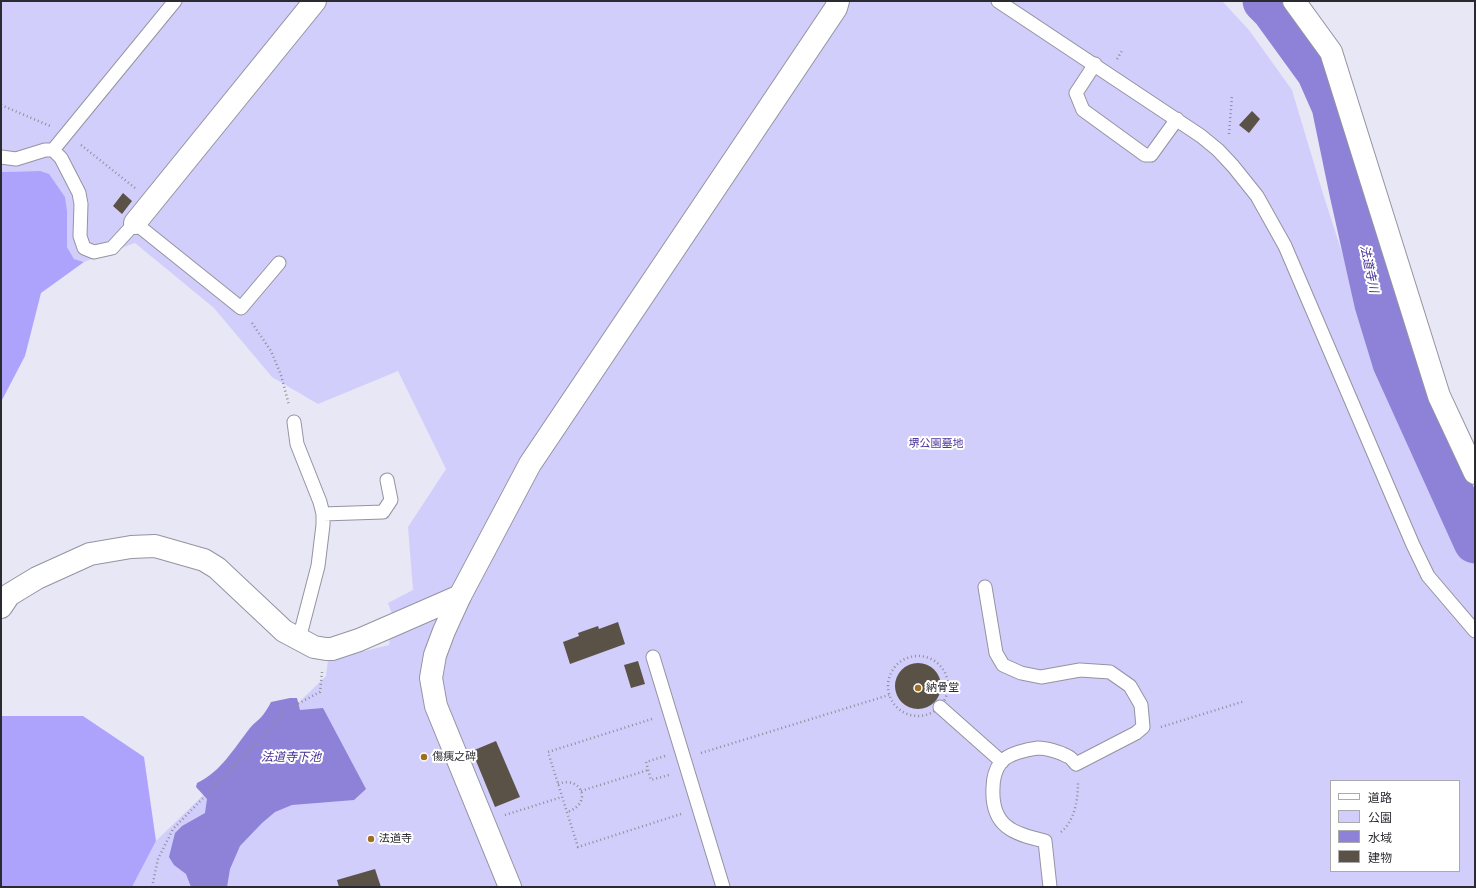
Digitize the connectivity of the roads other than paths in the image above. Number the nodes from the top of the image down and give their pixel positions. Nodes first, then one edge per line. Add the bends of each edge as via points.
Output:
1 (175, 1) edge
2 (316, 1) edge
3 (838, 1) edge
4 (998, 1) edge
5 (1294, 1) edge
6 (1095, 64) junction
7 (1176, 119) junction
8 (53, 150) junction
9 (1, 157) edge
10 (135, 223) junction
11 (279, 263) dead end
12 (294, 422) road end
13 (1475, 473) edge
14 (387, 480) dead end
15 (323, 514) junction
16 (985, 587) dead end
17 (460, 596) junction
18 (1, 607) edge
19 (1475, 631) edge
20 (299, 639) junction
21 (653, 657) dead end
22 (940, 707) road end
23 (1002, 762) junction
24 (510, 887) edge
25 (723, 887) edge
26 (1050, 887) edge

1 - 8 lane
2 - 10 street
3 - 17 street via 836,8 530,464
4 - 6 lane
5 - 13 street via 1331,52 1439,396
6 - 7 lane
6 - 7 lane via 1076,93 1083,110 1145,155 1151,155
7 - 19 lane via 1218,150 1257,196 1285,246 1428,576
8 - 9 lane via 16,158
8 - 10 lane via 61,158 79,193 80,236 84,248 94,252 112,248
10 - 11 lane via 242,308
12 - 15 lane via 297,444
14 - 15 lane via 390,500 383,512
15 - 20 lane via 318,566
16 - 23 lane via 996,653 1003,664 1021,673 1041,677 1080,670 1110,672 1130,686 1141,705 1143,727 1076,764 1068,756 1039,748 1017,753
17 - 20 street via 359,640 332,649 314,647
17 - 24 street via 435,655 431,678 436,706
18 - 20 street via 9,595 37,578 90,554 155,546 204,560 217,568 284,631
21 - 25 lane
22 - 23 lane
23 - 26 lane via 994,776 992,797 996,816 1008,829 1025,837 1045,841

